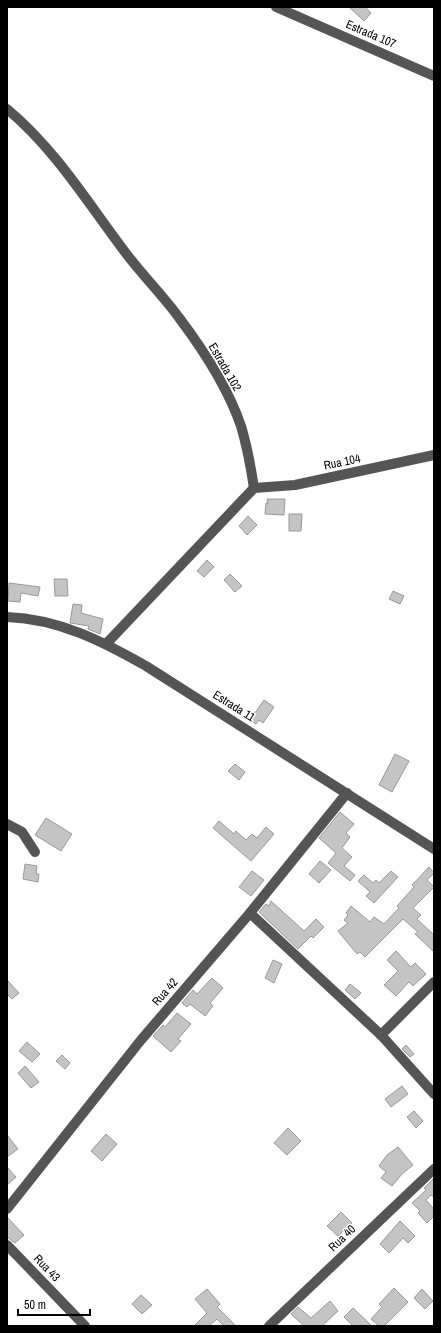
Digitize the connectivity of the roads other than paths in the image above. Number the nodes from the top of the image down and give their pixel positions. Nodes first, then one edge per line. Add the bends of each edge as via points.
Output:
1 (276, 7) edge
2 (434, 76) edge
3 (7, 108) edge
4 (434, 455) edge
5 (254, 488) junction
6 (7, 616) edge
7 (106, 643) junction
8 (347, 793) junction
9 (7, 824) edge
10 (434, 849) edge
11 (35, 852) dead end
12 (250, 913) junction
13 (434, 982) edge
14 (381, 1035) junction
15 (434, 1094) edge
16 (434, 1169) edge
17 (7, 1210) edge
18 (7, 1245) edge
19 (85, 1326) edge
20 (269, 1326) edge

1 - 2 street, Estrada 107
3 - 5 street, Estrada 102 via 40,139 70,176 123,250 180,319 205,355 225,389 241,426
4 - 5 street, Rua 104 via 295,485
5 - 7 street
6 - 7 street, Estrada 11 via 25,617 60,625
7 - 8 street, Estrada 11
8 - 10 street, Estrada 11
8 - 12 street, Rua 42
9 - 11 street via 22,832
12 - 14 street
12 - 17 street, Rua 42 via 141,1040
13 - 14 street
14 - 15 street
16 - 20 street, Rua 40
18 - 19 street, Rua 43

